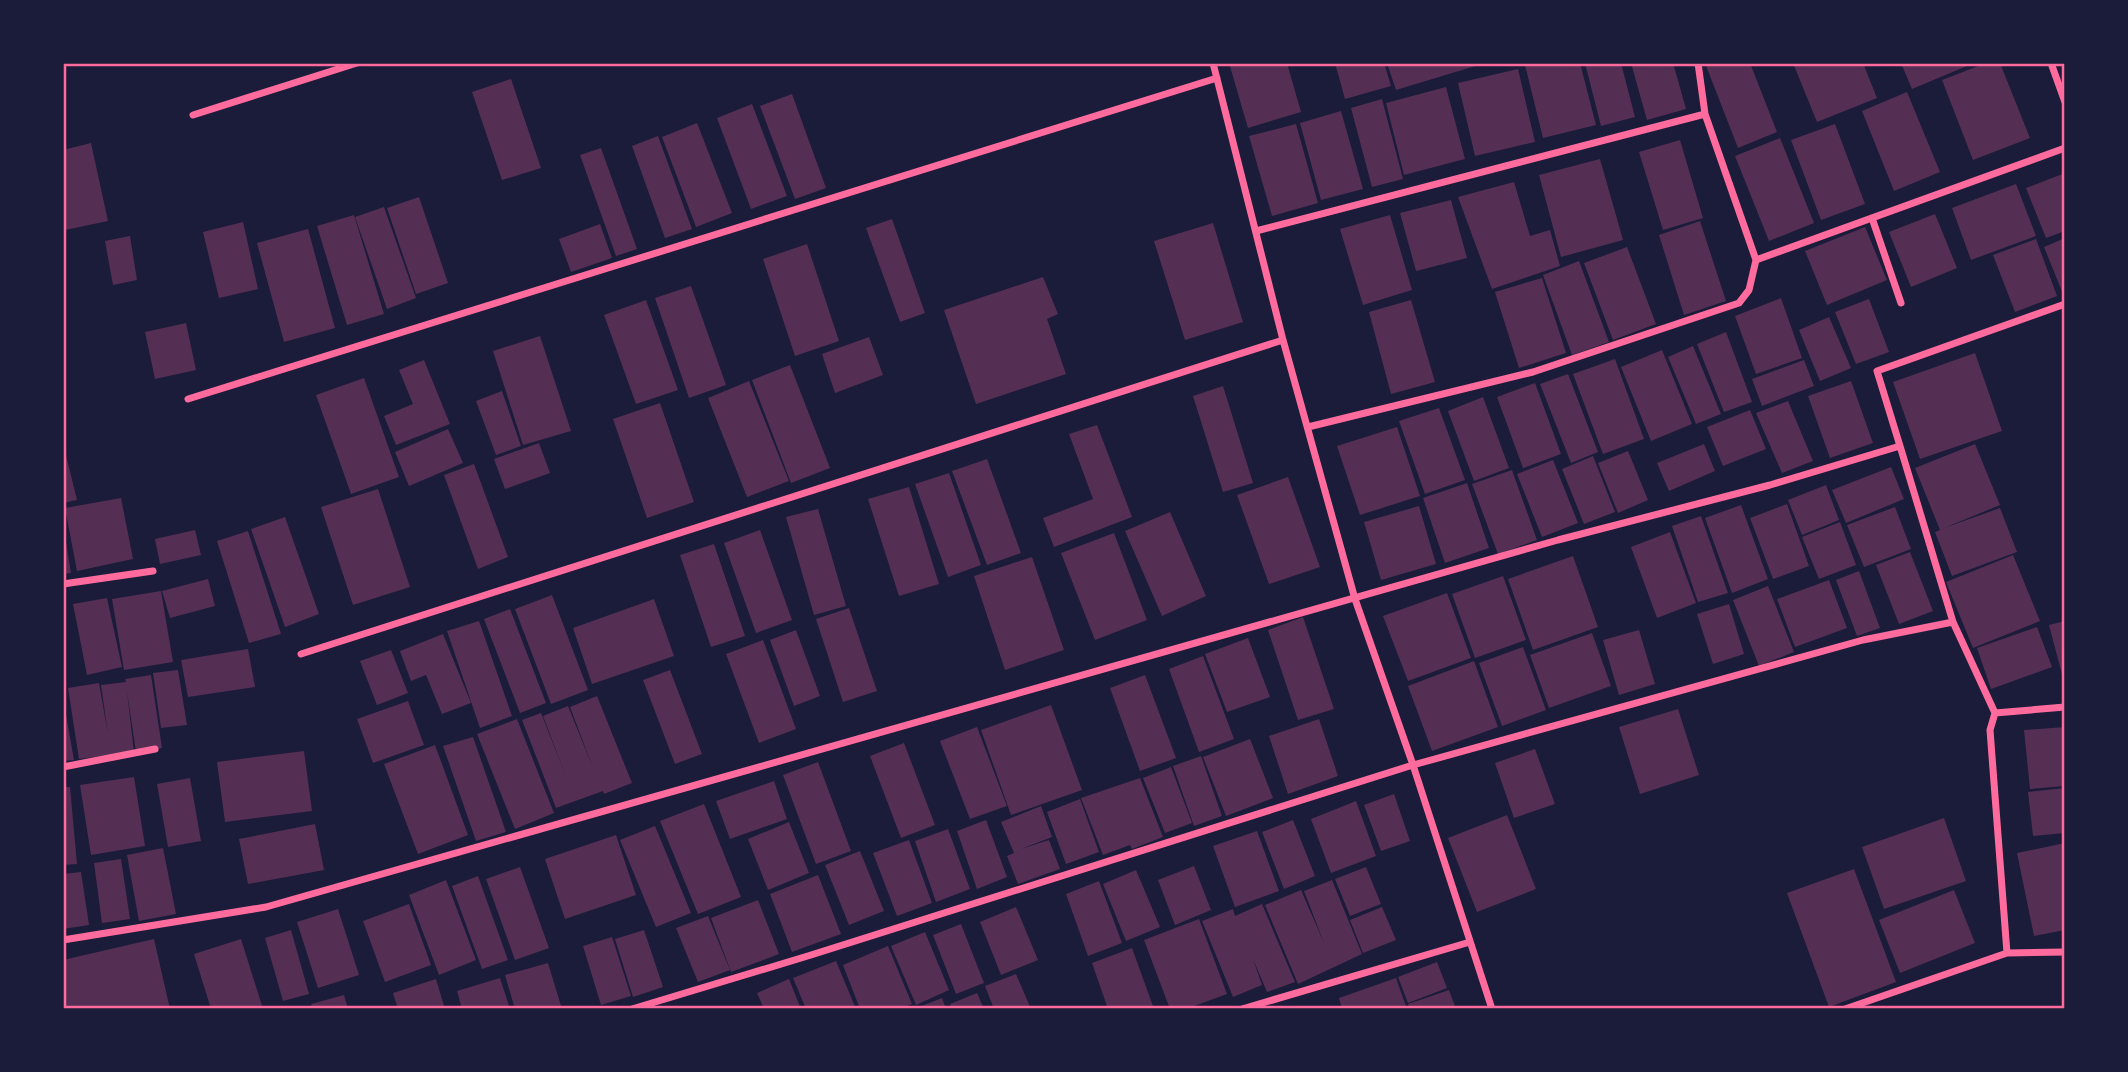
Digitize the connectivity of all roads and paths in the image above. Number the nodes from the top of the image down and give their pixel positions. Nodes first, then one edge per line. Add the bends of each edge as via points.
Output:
1 (357, 63) edge
2 (1213, 63) edge
3 (1698, 63) edge
4 (2051, 63) edge
5 (1217, 78) junction
6 (2065, 102) edge
7 (1705, 114) junction
8 (193, 116) dead end
9 (2065, 148) edge
10 (1872, 218) junction
11 (1256, 231) junction
12 (1756, 260) junction
13 (1902, 303) dead end
14 (2065, 304) edge
15 (1283, 340) junction
16 (188, 399) dead end
17 (1308, 427) junction
18 (1900, 446) junction
19 (153, 571) dead end
20 (63, 584) edge
21 (1355, 599) junction
22 (1953, 622) junction
23 (301, 654) dead end
24 (2065, 707) edge
25 (1995, 713) junction
26 (155, 750) dead end
27 (1413, 765) junction
28 (63, 767) edge
29 (63, 940) edge
30 (1470, 942) junction
31 (2065, 952) edge
32 (2007, 953) junction
33 (632, 1009) edge
34 (1241, 1009) edge
35 (1492, 1009) edge
36 (1845, 1009) edge

1 - 8 street
2 - 5 street
3 - 7 street
4 - 6 street
5 - 11 street
5 - 16 street
7 - 11 street
7 - 12 street
9 - 10 street
10 - 12 street
10 - 13 street
11 - 15 street
12 - 17 street via 1749,290 1739,303 1533,372
14 - 18 street via 1877,372
15 - 17 street
15 - 23 street
17 - 21 street
18 - 21 street
18 - 22 street
19 - 20 street
21 - 27 street
21 - 29 street via 266,906
22 - 25 street
22 - 27 street via 1863,640
24 - 25 street
25 - 32 street via 1990,730
26 - 28 street
27 - 30 street
27 - 33 street
30 - 34 street
30 - 35 street
31 - 32 street
32 - 36 street

